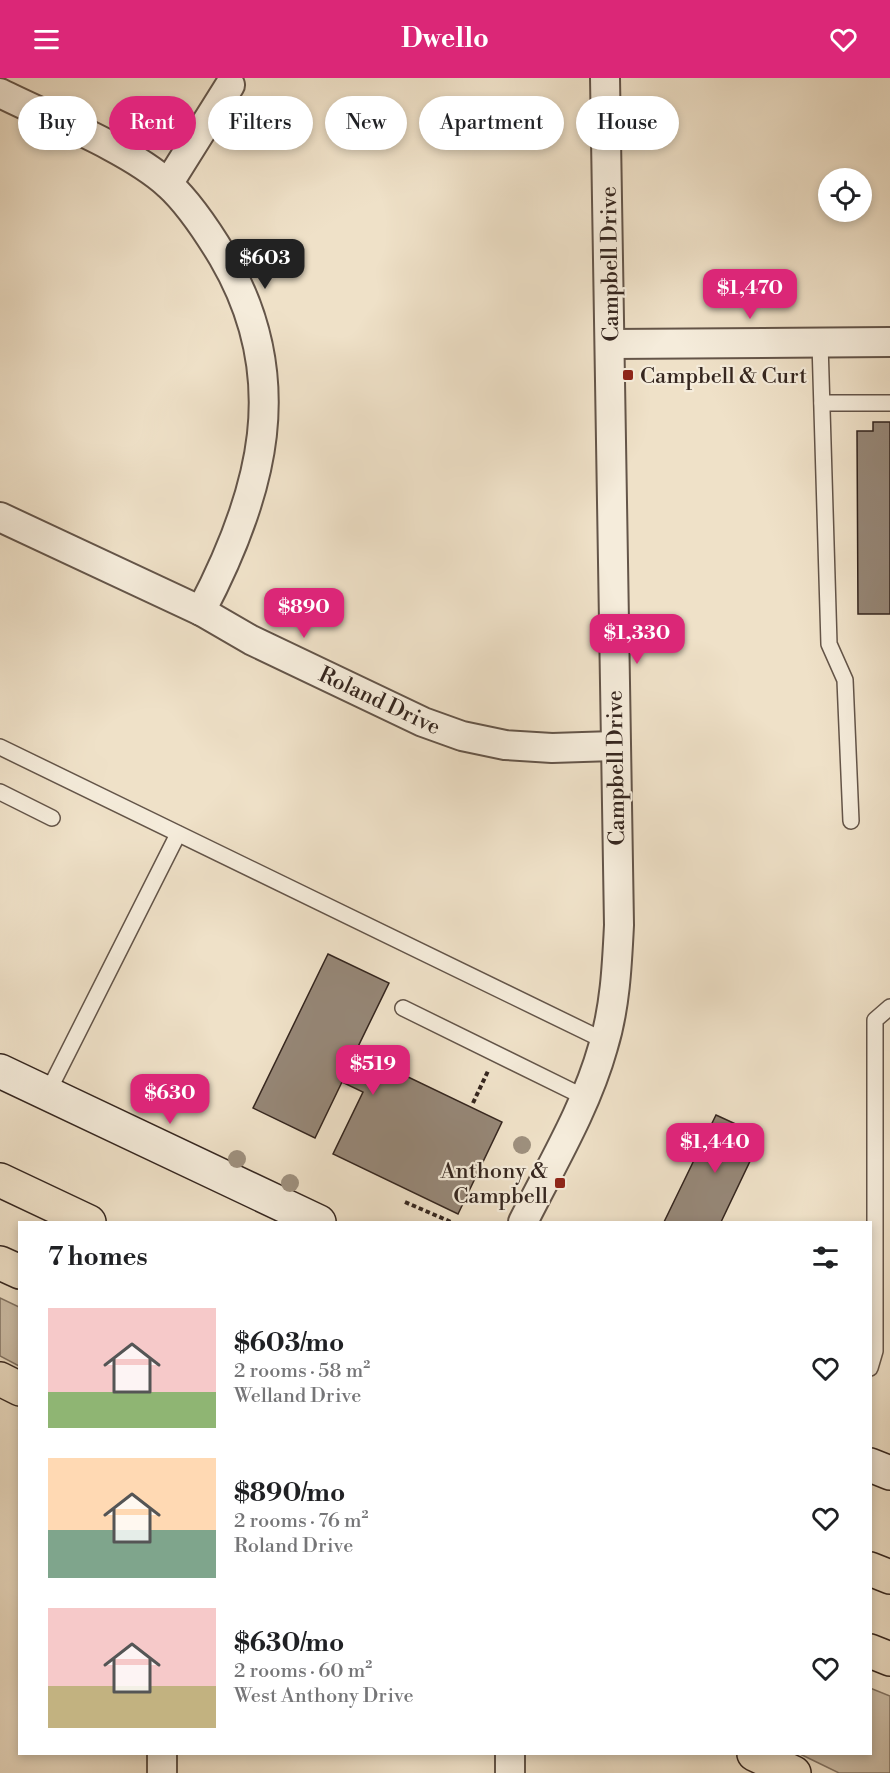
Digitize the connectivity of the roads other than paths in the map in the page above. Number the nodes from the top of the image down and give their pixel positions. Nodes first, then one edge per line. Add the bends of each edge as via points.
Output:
1 (606, 78) edge
2 (230, 85) dead end
3 (0, 93) edge
4 (168, 184) junction
5 (890, 342) edge
6 (820, 343) junction
7 (611, 344) junction
8 (822, 403) junction
9 (890, 403) edge
10 (0, 517) edge
11 (201, 611) junction
12 (614, 746) junction
13 (0, 747) edge
14 (0, 792) edge
15 (52, 818) dead end
16 (851, 821) dead end
17 (178, 834) junction
18 (890, 1006) edge
19 (403, 1008) dead end
20 (605, 1041) junction
21 (0, 1071) edge
22 (47, 1094) junction
23 (584, 1097) junction
24 (0, 1180) edge
25 (87, 1221) edge
26 (317, 1221) edge
27 (524, 1221) edge
28 (0, 1263) edge
29 (18, 1271) edge
30 (872, 1361) edge
31 (0, 1379) edge
32 (18, 1388) edge
33 (872, 1465) edge
34 (890, 1473) edge
35 (872, 1570) edge
36 (890, 1577) edge
37 (872, 1652) edge
38 (890, 1659) edge
39 (162, 1755) edge
40 (510, 1755) edge
41 (756, 1755) edge
42 (162, 1773) edge
43 (510, 1773) edge
44 (794, 1773) edge

1 - 7 street, Campbell Drive
2 - 4 street
3 - 4 street via 98,141
4 - 11 street via 210,235 232,272 260,349 264,381 264,420 257,467 240,526
5 - 6 street
6 - 7 street
6 - 8 lane
7 - 12 street, Campbell Drive
8 - 9 lane
8 - 16 lane via 829,644 845,680
10 - 11 street, Roland Drive
11 - 12 street, Roland Drive via 251,640 423,722 462,736 505,746
12 - 20 street, Campbell Drive via 619,935 612,1012
13 - 17 lane
14 - 15 lane
17 - 20 lane
17 - 22 lane
18 - 30 lane via 875,1020
19 - 23 lane
20 - 23 street, Campbell Drive
21 - 22 street
22 - 26 street
23 - 27 street, Campbell Drive
24 - 25 main road
28 - 29 main road
31 - 32 main road
33 - 34 street
35 - 36 main road
37 - 38 main road
39 - 42 street
40 - 43 street
41 - 44 main road

